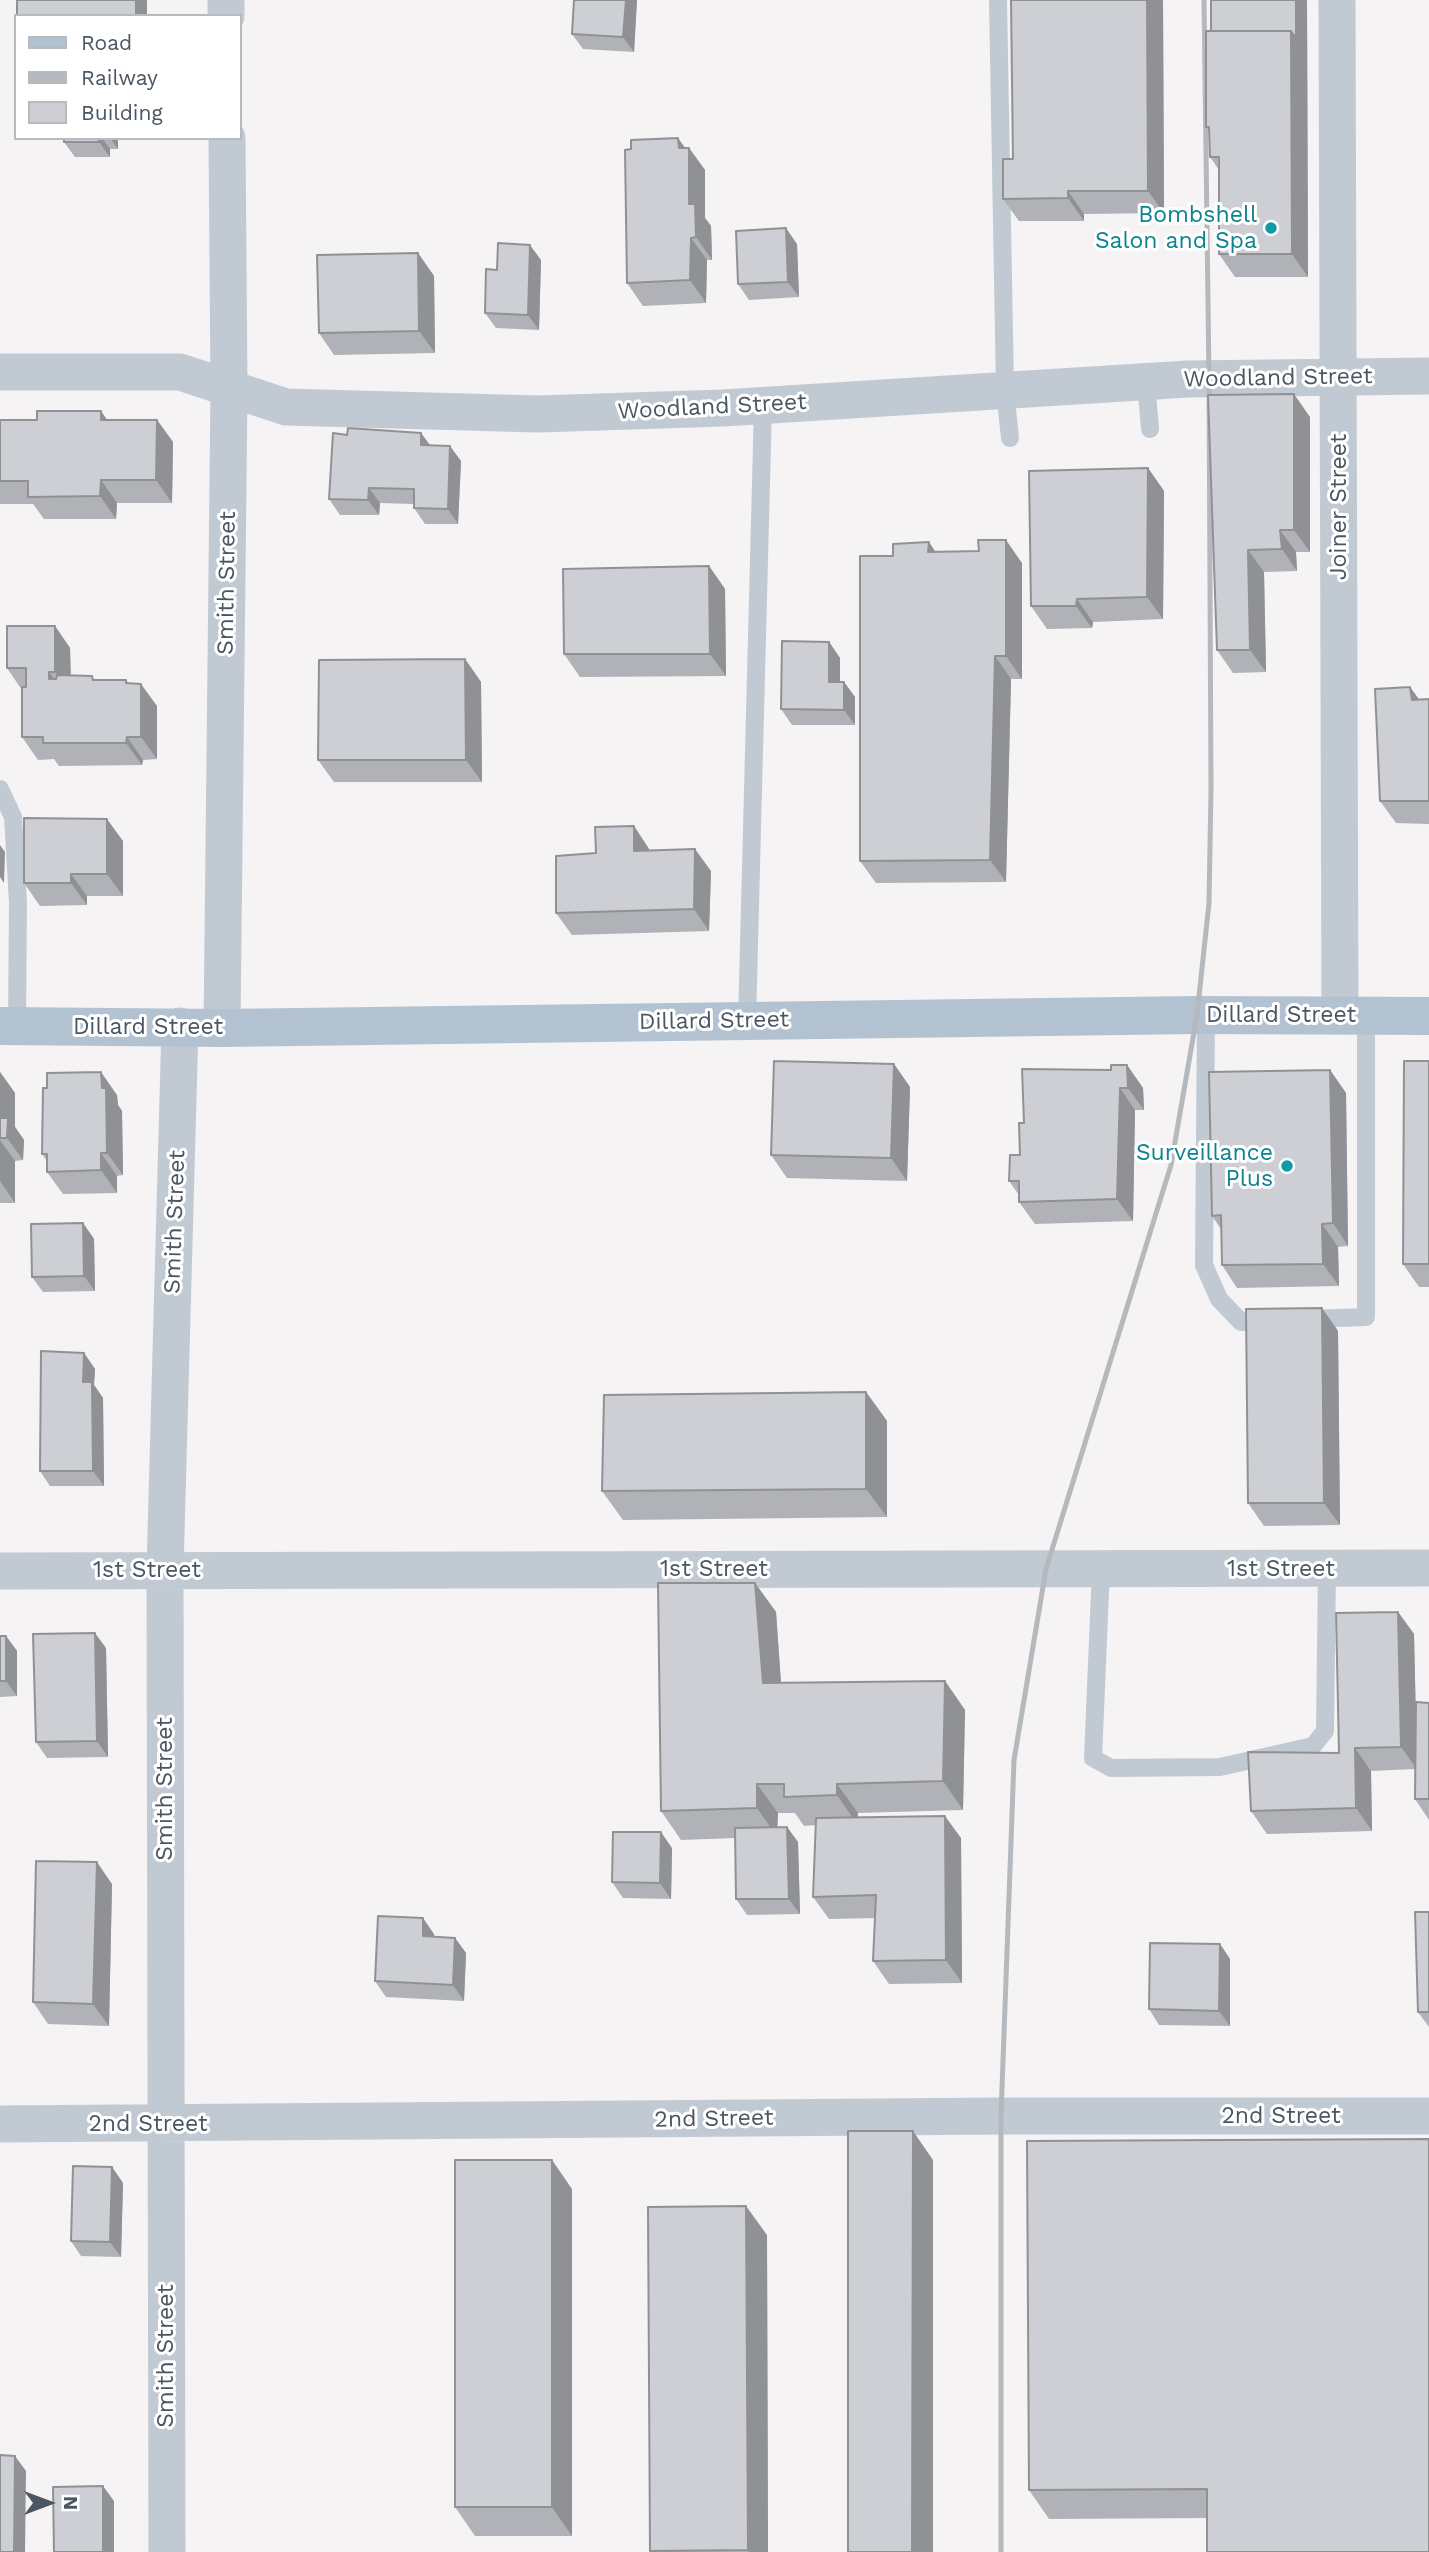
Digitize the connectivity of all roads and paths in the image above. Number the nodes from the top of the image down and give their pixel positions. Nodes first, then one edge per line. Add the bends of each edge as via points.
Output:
1 (998, 0) edge
2 (1337, 0) edge
3 (227, 140) edge
4 (0, 372) edge
5 (1429, 376) edge
6 (1339, 377) junction
7 (1146, 382) junction
8 (229, 389) junction
9 (1005, 390) junction
10 (763, 406) junction
11 (1150, 429) dead end
12 (1010, 438) dead end
13 (0, 789) edge
14 (1353, 1015) junction
15 (1206, 1016) junction
16 (1429, 1016) edge
17 (747, 1021) junction
18 (9, 1026) edge
19 (180, 1026) junction
20 (222, 1028) junction
21 (1101, 1569) junction
22 (1327, 1569) junction
23 (1429, 1569) edge
24 (165, 1570) junction
25 (0, 1571) edge
26 (1429, 2116) edge
27 (0, 2124) edge
28 (166, 2124) junction
29 (167, 2552) edge

1 - 9 lane
2 - 6 street, Joiner Street
3 - 8 street, Smith Street
4 - 8 street, Woodland Street via 180,372
5 - 6 street, Woodland Street
6 - 7 street, Woodland Street
6 - 14 street, Joiner Street
7 - 9 street, Woodland Street
7 - 11 lane
8 - 10 street, Woodland Street via 286,407 314,408 538,414
8 - 20 street, Smith Street
9 - 10 street, Woodland Street
9 - 12 lane
10 - 17 lane
13 - 18 lane via 13,817 18,904
14 - 15 main road, Dillard Street
14 - 15 lane via 1366,1317 1241,1322 1219,1299 1204,1265
14 - 16 main road, Dillard Street
15 - 17 main road, Dillard Street
17 - 20 main road, Dillard Street
18 - 19 main road, Dillard Street
19 - 20 main road, Dillard Street
19 - 24 street, Smith Street
21 - 22 street, 1st Street
21 - 22 lane via 1093,1758 1111,1768 1220,1767 1313,1746 1325,1731
21 - 24 street, 1st Street
22 - 23 street, 1st Street
24 - 25 street, 1st Street
24 - 28 street, Smith Street
26 - 28 street, 2nd Street
27 - 28 street, 2nd Street
28 - 29 street, Smith Street

